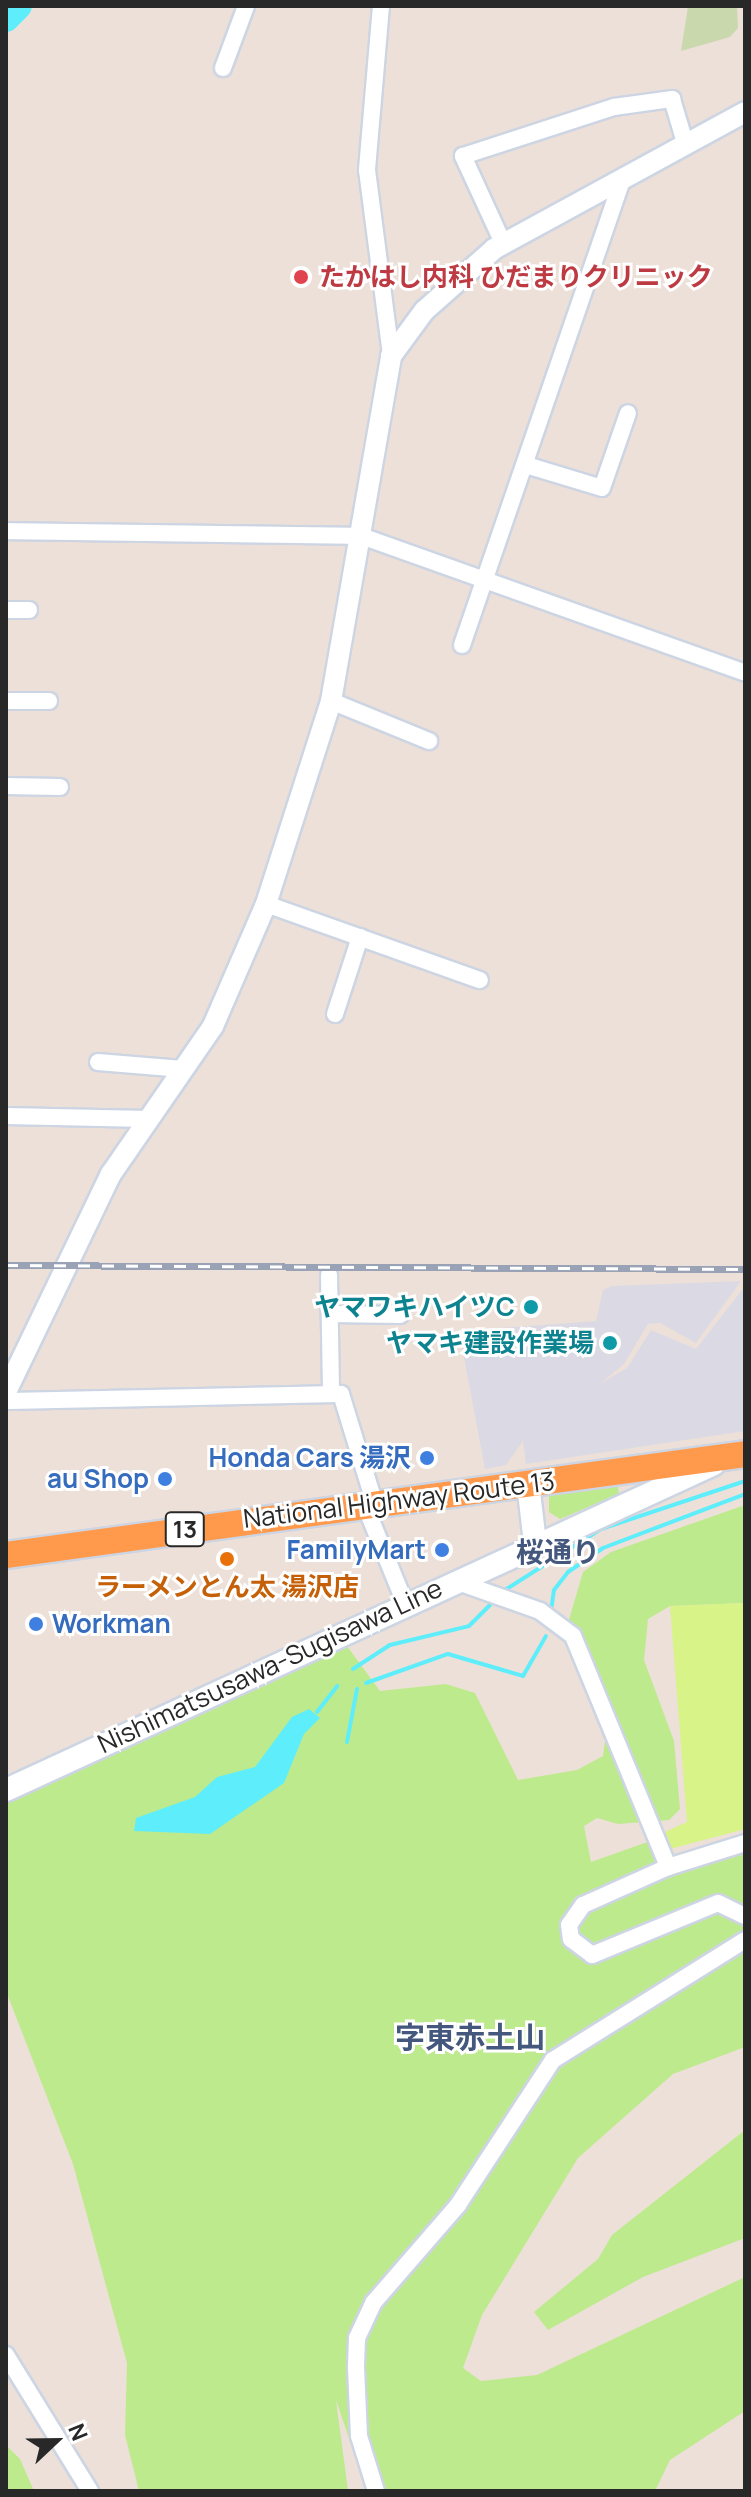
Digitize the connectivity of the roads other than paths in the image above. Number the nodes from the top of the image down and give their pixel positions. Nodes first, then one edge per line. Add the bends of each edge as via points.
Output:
1 (246, 6) edge
2 (381, 6) edge
3 (223, 68) dead end
4 (745, 112) edge
5 (686, 146) junction
6 (623, 177) junction
7 (503, 243) junction
8 (391, 356) junction
9 (628, 413) dead end
10 (526, 465) junction
11 (6, 531) edge
12 (361, 536) junction
13 (486, 581) junction
14 (6, 610) edge
15 (29, 610) dead end
16 (462, 645) dead end
17 (745, 673) edge
18 (6, 701) edge
19 (49, 701) dead end
20 (331, 701) junction
21 (429, 741) dead end
22 (6, 786) edge
23 (60, 787) dead end
24 (266, 904) junction
25 (360, 937) junction
26 (480, 980) dead end
27 (335, 1014) dead end
28 (98, 1062) dead end
29 (183, 1069) junction
30 (6, 1116) edge
31 (148, 1119) junction
32 (329, 1275) dead end
33 (330, 1314) junction
34 (400, 1315) dead end
35 (14, 1353) edge
36 (6, 1392) edge
37 (331, 1394) junction
38 (6, 1401) edge
39 (739, 1454) edge
40 (528, 1484) junction
41 (369, 1502) junction
42 (535, 1543) junction
43 (6, 1555) edge
44 (453, 1580) junction
45 (405, 1603) junction
46 (6, 1790) edge
47 (745, 1843) edge
48 (668, 1867) junction
49 (745, 1916) edge
50 (745, 1940) edge
51 (6, 2355) edge
52 (90, 2491) edge
53 (376, 2491) edge

1 - 3 street
2 - 8 street via 367,170
4 - 5 street
5 - 6 street
5 - 7 street via 672,99 614,107 463,156
6 - 7 street
6 - 10 street
7 - 8 street via 424,311
8 - 12 street
9 - 10 street via 602,488
10 - 13 street
11 - 12 street
12 - 13 street
12 - 20 street
13 - 16 street
13 - 17 street
14 - 15 street
18 - 19 street
20 - 21 street
20 - 24 street
22 - 23 street
24 - 25 street
24 - 29 street via 226,1001
25 - 26 street
25 - 27 street
28 - 29 street
29 - 31 street
30 - 31 street
31 - 35 street
32 - 33 street
33 - 34 street
33 - 37 street
35 - 36 street
37 - 38 street
37 - 41 street via 341,1394
39 - 40 highway, National Highway Route 13 / 13
39 - 42 main road, Nishimatsusawa-Sugisawa Line
40 - 41 highway, National Highway Route 13 / 13
40 - 42 main road
41 - 43 highway, National Highway Route 13 / 13
41 - 45 street
42 - 44 main road, Nishimatsusawa-Sugisawa Line
44 - 45 main road, Nishimatsusawa-Sugisawa Line
44 - 48 street via 561,1621
45 - 46 main road, Nishimatsusawa-Sugisawa Line
47 - 48 street
48 - 49 street via 583,1905 569,1925 571,1939 592,1955 718,1903
50 - 53 street via 553,2060 458,2205 374,2302 357,2338 356,2366 361,2446
51 - 52 street

